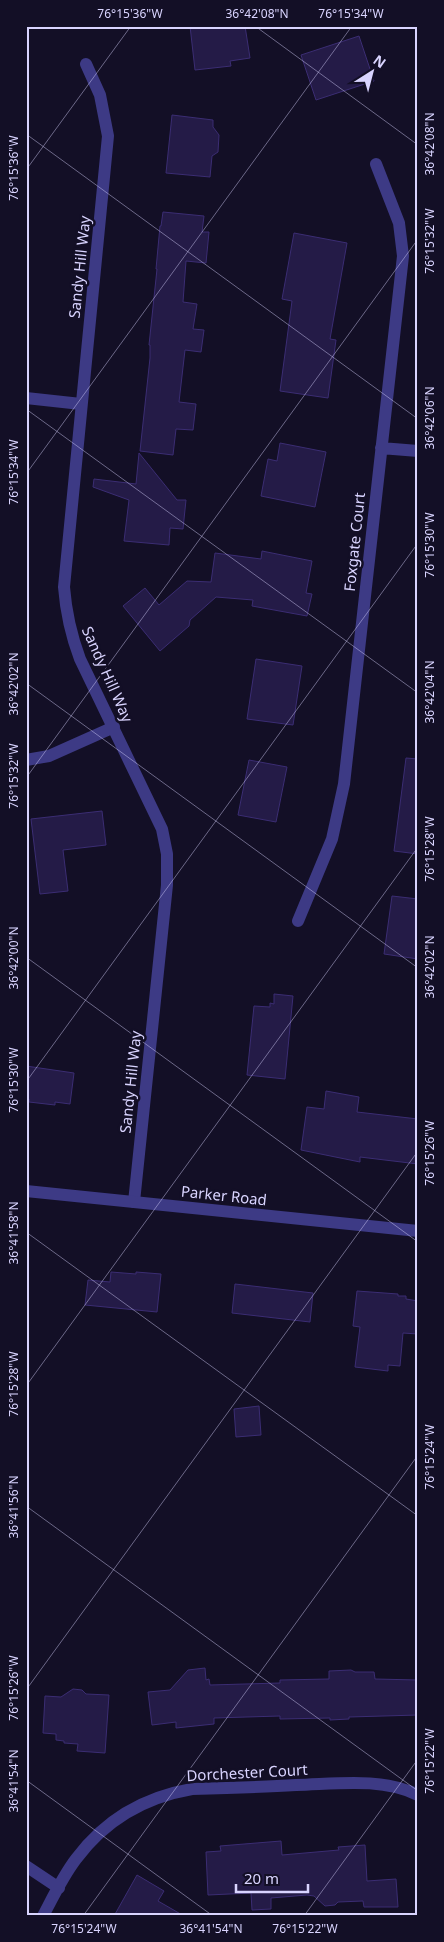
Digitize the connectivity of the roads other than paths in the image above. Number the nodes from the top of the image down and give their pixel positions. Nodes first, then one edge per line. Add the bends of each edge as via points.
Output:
1 (86, 64) dead end
2 (376, 164) dead end
3 (26, 398) edge
4 (81, 404) junction
5 (381, 448) junction
6 (418, 451) edge
7 (114, 727) junction
8 (26, 760) edge
9 (298, 921) dead end
10 (26, 1191) edge
11 (134, 1202) junction
12 (418, 1232) edge
13 (418, 1796) edge
14 (26, 1866) edge
15 (59, 1888) junction
16 (43, 1916) edge

1 - 4 street, Sandy Hill Way via 100,95 108,136
2 - 5 street, Foxgate Court via 399,223 403,256
3 - 4 street
4 - 7 street, Sandy Hill Way via 64,587 66,613 80,659
5 - 6 street
5 - 9 street, Foxgate Court via 344,784 332,839
7 - 8 street via 49,756
7 - 11 street, Sandy Hill Way via 162,828 167,854 167,885
10 - 11 street, Parker Road
11 - 12 street, Parker Road
13 - 15 street, Dorchester Court via 382,1785 354,1783 192,1789 171,1793 122,1815 92,1839 74,1860
14 - 15 street
15 - 16 street, Dorchester Court

